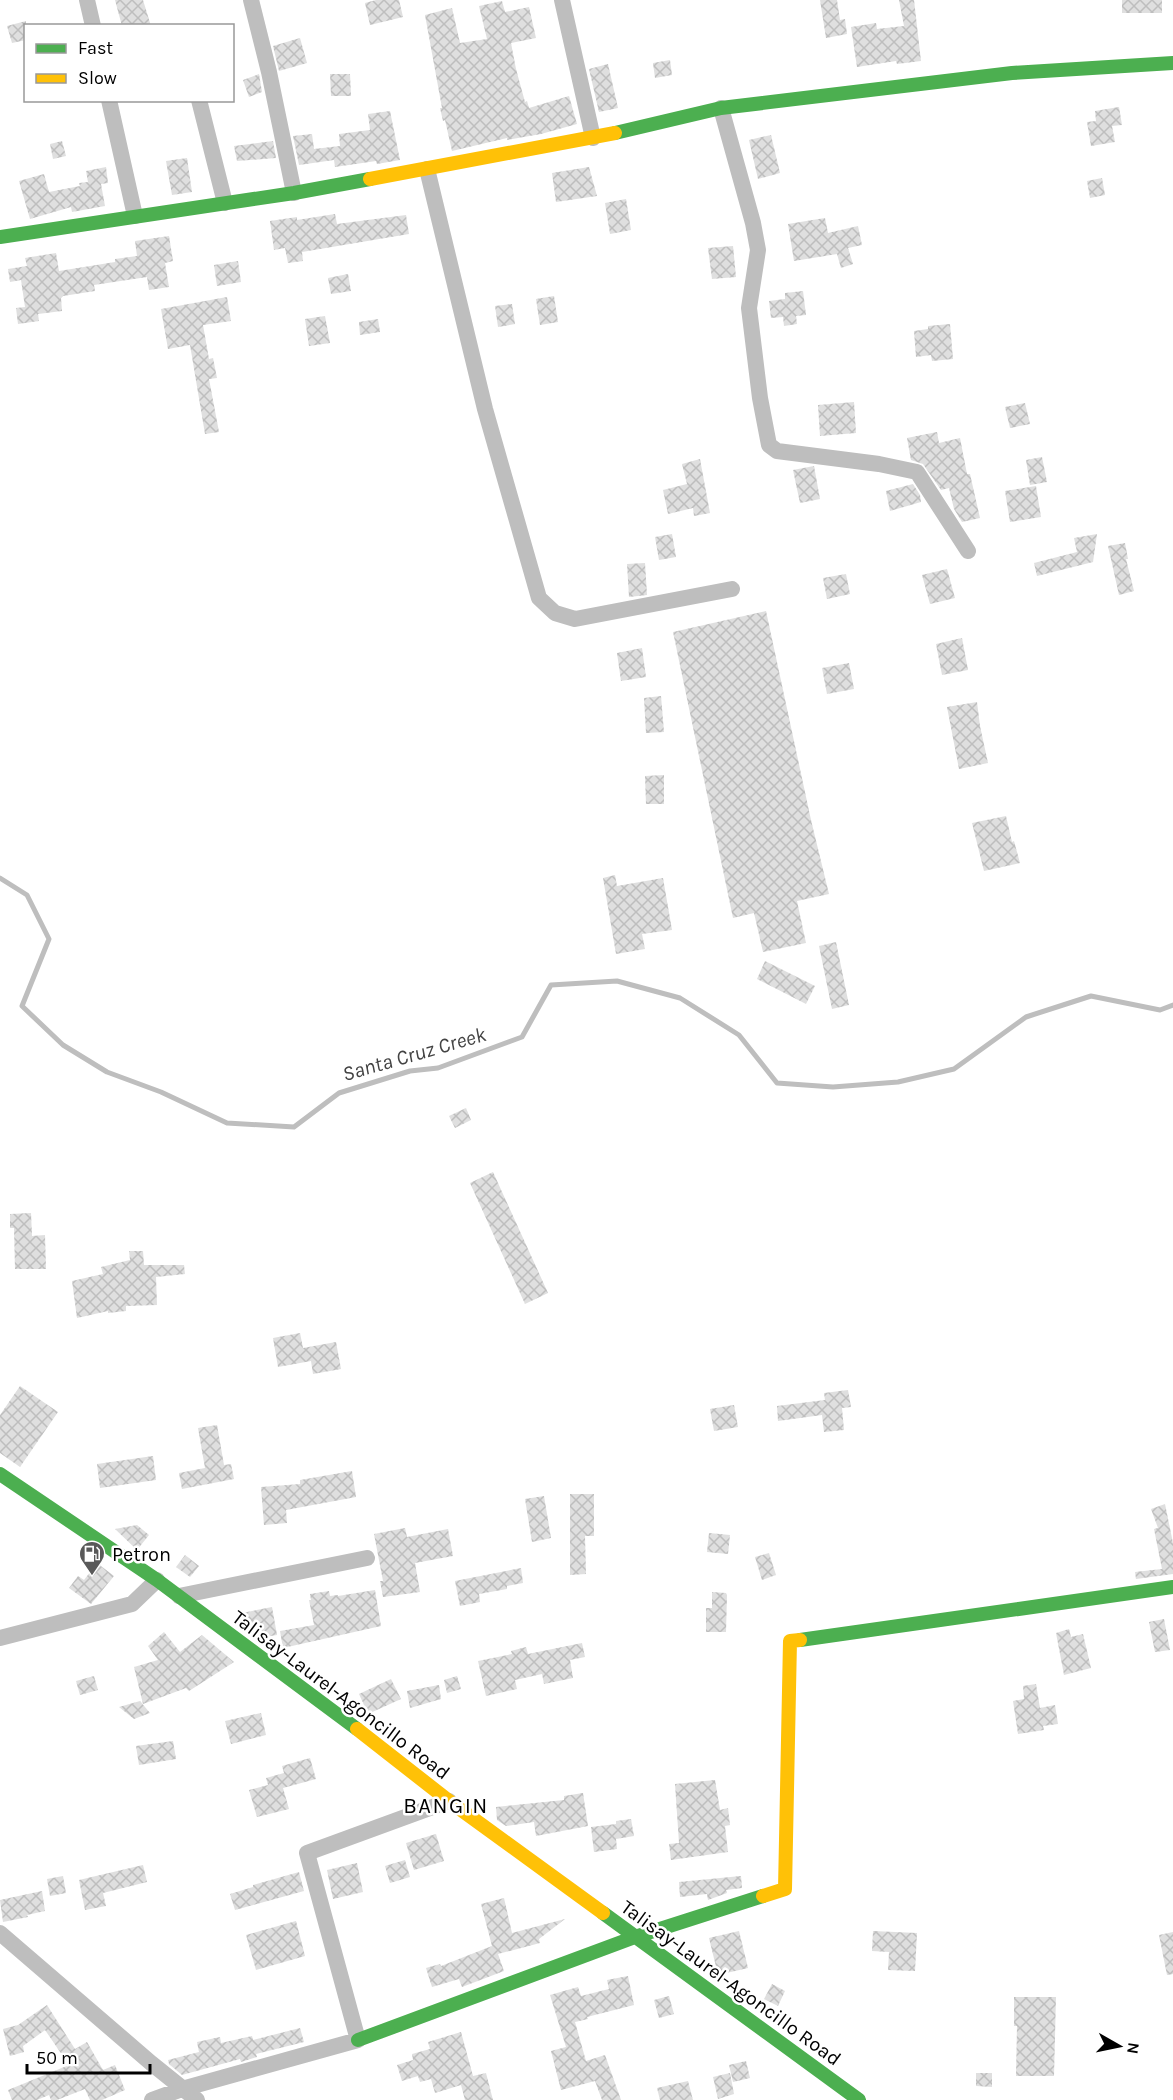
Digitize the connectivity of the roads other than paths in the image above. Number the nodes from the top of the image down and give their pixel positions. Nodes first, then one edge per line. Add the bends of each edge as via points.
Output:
1 (87, 0) edge
2 (251, 0) edge
3 (562, 0) edge
4 (93, 24) edge
5 (1173, 63) edge
6 (110, 102) edge
7 (200, 102) edge
8 (721, 108) junction
9 (593, 138) junction
10 (427, 169) junction
11 (294, 193) junction
12 (225, 203) junction
13 (135, 216) junction
14 (0, 237) edge
15 (968, 551) dead end
16 (732, 590) dead end
17 (0, 1474) edge
18 (367, 1558) dead end
19 (157, 1580) junction
20 (1173, 1587) edge
21 (179, 1596) junction
22 (0, 1638) edge
23 (448, 1801) junction
24 (0, 1933) edge
25 (635, 1937) junction
26 (358, 2040) junction
27 (182, 2089) junction
28 (152, 2100) edge
29 (197, 2100) edge
30 (859, 2100) edge

1 - 4 street
2 - 11 street
3 - 9 street
5 - 8 street via 1012,73
6 - 13 street
7 - 12 street
8 - 9 street
8 - 15 street via 758,250 748,308 769,445 777,451 917,472
9 - 10 street
10 - 11 street
10 - 16 street via 485,409 539,598 555,613 575,619
11 - 12 street
12 - 13 street
13 - 14 street
17 - 19 street, Talisay-Laurel-Agoncillo Road
18 - 21 street
19 - 21 street, Talisay-Laurel-Agoncillo Road
19 - 22 street via 132,1604
20 - 25 street via 790,1641 785,1889
21 - 23 street, Talisay-Laurel-Agoncillo Road
23 - 25 street, Talisay-Laurel-Agoncillo Road
23 - 26 street via 308,1853
24 - 27 street
25 - 26 street
25 - 30 street, Talisay-Laurel-Agoncillo Road
26 - 27 street
27 - 28 street
27 - 29 street

